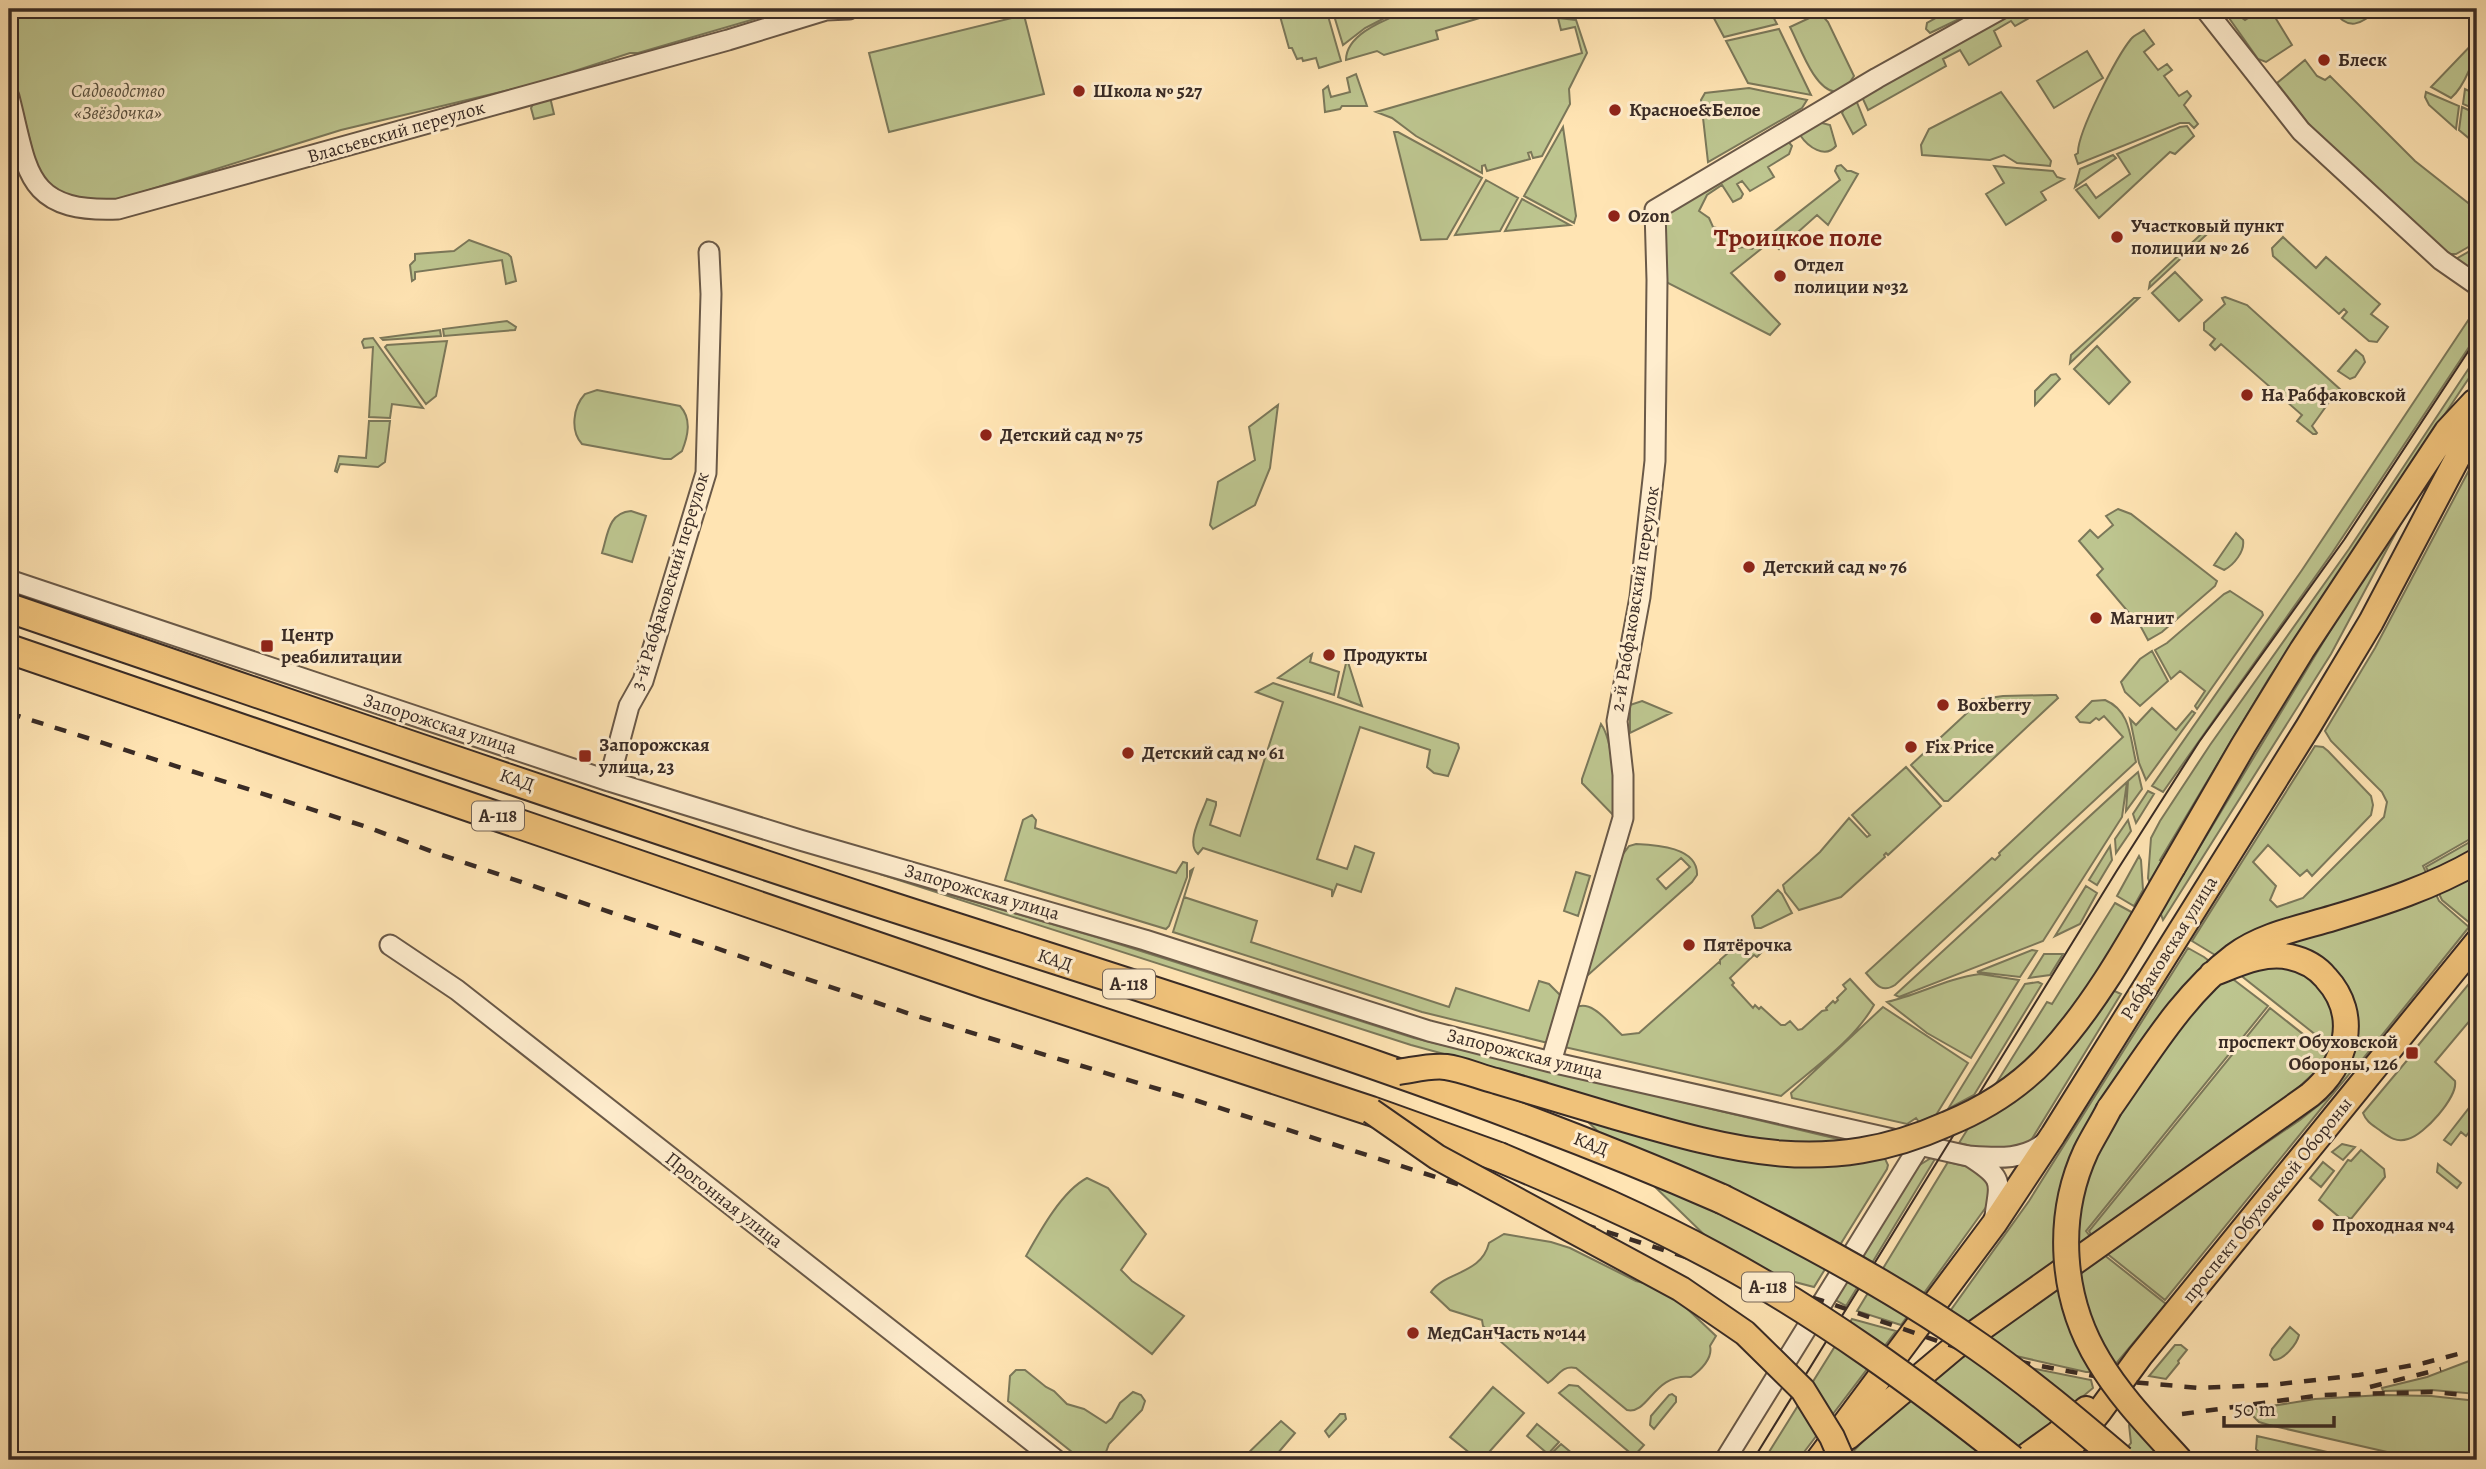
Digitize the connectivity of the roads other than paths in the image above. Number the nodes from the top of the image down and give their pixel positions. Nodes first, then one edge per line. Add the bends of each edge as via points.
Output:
1 (849, 9) edge
2 (2001, 9) edge
3 (2205, 9) edge
4 (9, 97) edge
5 (709, 252) dead end
6 (2477, 285) edge
7 (2477, 399) edge
8 (2477, 410) edge
9 (9, 580) edge
10 (9, 608) edge
11 (9, 649) edge
12 (608, 781) junction
13 (2477, 861) edge
14 (2477, 942) edge
15 (390, 945) dead end
16 (2212, 974) junction
17 (1551, 1062) junction
18 (1398, 1072) junction
19 (1371, 1111) junction
20 (2053, 1135) junction
21 (1920, 1144) junction
22 (1968, 1156) junction
23 (1994, 1224) junction
24 (2140, 1356) junction
25 (1056, 1460) edge
26 (1725, 1460) edge
27 (1819, 1460) edge
28 (1842, 1460) edge
29 (2012, 1460) edge
30 (2021, 1460) edge
31 (2060, 1460) edge
32 (2120, 1460) edge
33 (2180, 1460) edge

1 - 4 street, Власьевский переулок via 826,10 118,209 61,202 36,186
2 - 17 street, 2-й Рабфаковский переулок via 1655,210 1655,461 1640,597 1617,721 1623,818
3 - 6 street via 2301,131 2441,260
5 - 12 street, 3-й Рабфаковский переулок via 706,473
7 - 18 main road, bridge via 2447,430 2302,650 2088,1006 2046,1058 1973,1114 1877,1149 1829,1155 1751,1151 1680,1135 1444,1066
8 - 20 main road, Рабфаковская улица via 2458,457 2371,622
9 - 12 street, Запорожская улица
10 - 18 highway, КАД / А-118 via 860,896
11 - 19 highway, КАД / А-118
12 - 17 street, Запорожская улица via 1132,936 1429,1031
13 - 16 main road via 2414,892 2258,943
14 - 24 main road, проспект Обуховской Обороны
15 - 25 street, Прогонная улица via 457,990
16 - 27 main road via 2273,956 2288,956 2320,970 2345,1010 2346,1038 2329,1076 2223,1159 1955,1347
16 - 33 main road, bridge via 2159,1039 2097,1130 2074,1186 2066,1238 2071,1292 2098,1361
17 - 21 street, Запорожская улица
18 - 32 highway, КАД / А-118, bridge via 1626,1157 1791,1233 1979,1347
19 - 28 main road, bridge via 1437,1157 1681,1290 1735,1325 1803,1391
19 - 29 highway, КАД / А-118, bridge via 1499,1157 1715,1256 1853,1340
20 - 22 street via 2038,1149 2019,1155
20 - 23 main road, Рабфаковская улица
21 - 22 street, Запорожская улица
21 - 26 street
22 - 23 street via 1994,1173 1999,1184
23 - 27 main road, Рабфаковская улица
24 - 30 main road via 2057,1434
24 - 31 main road, проспект Обуховской Обороны

